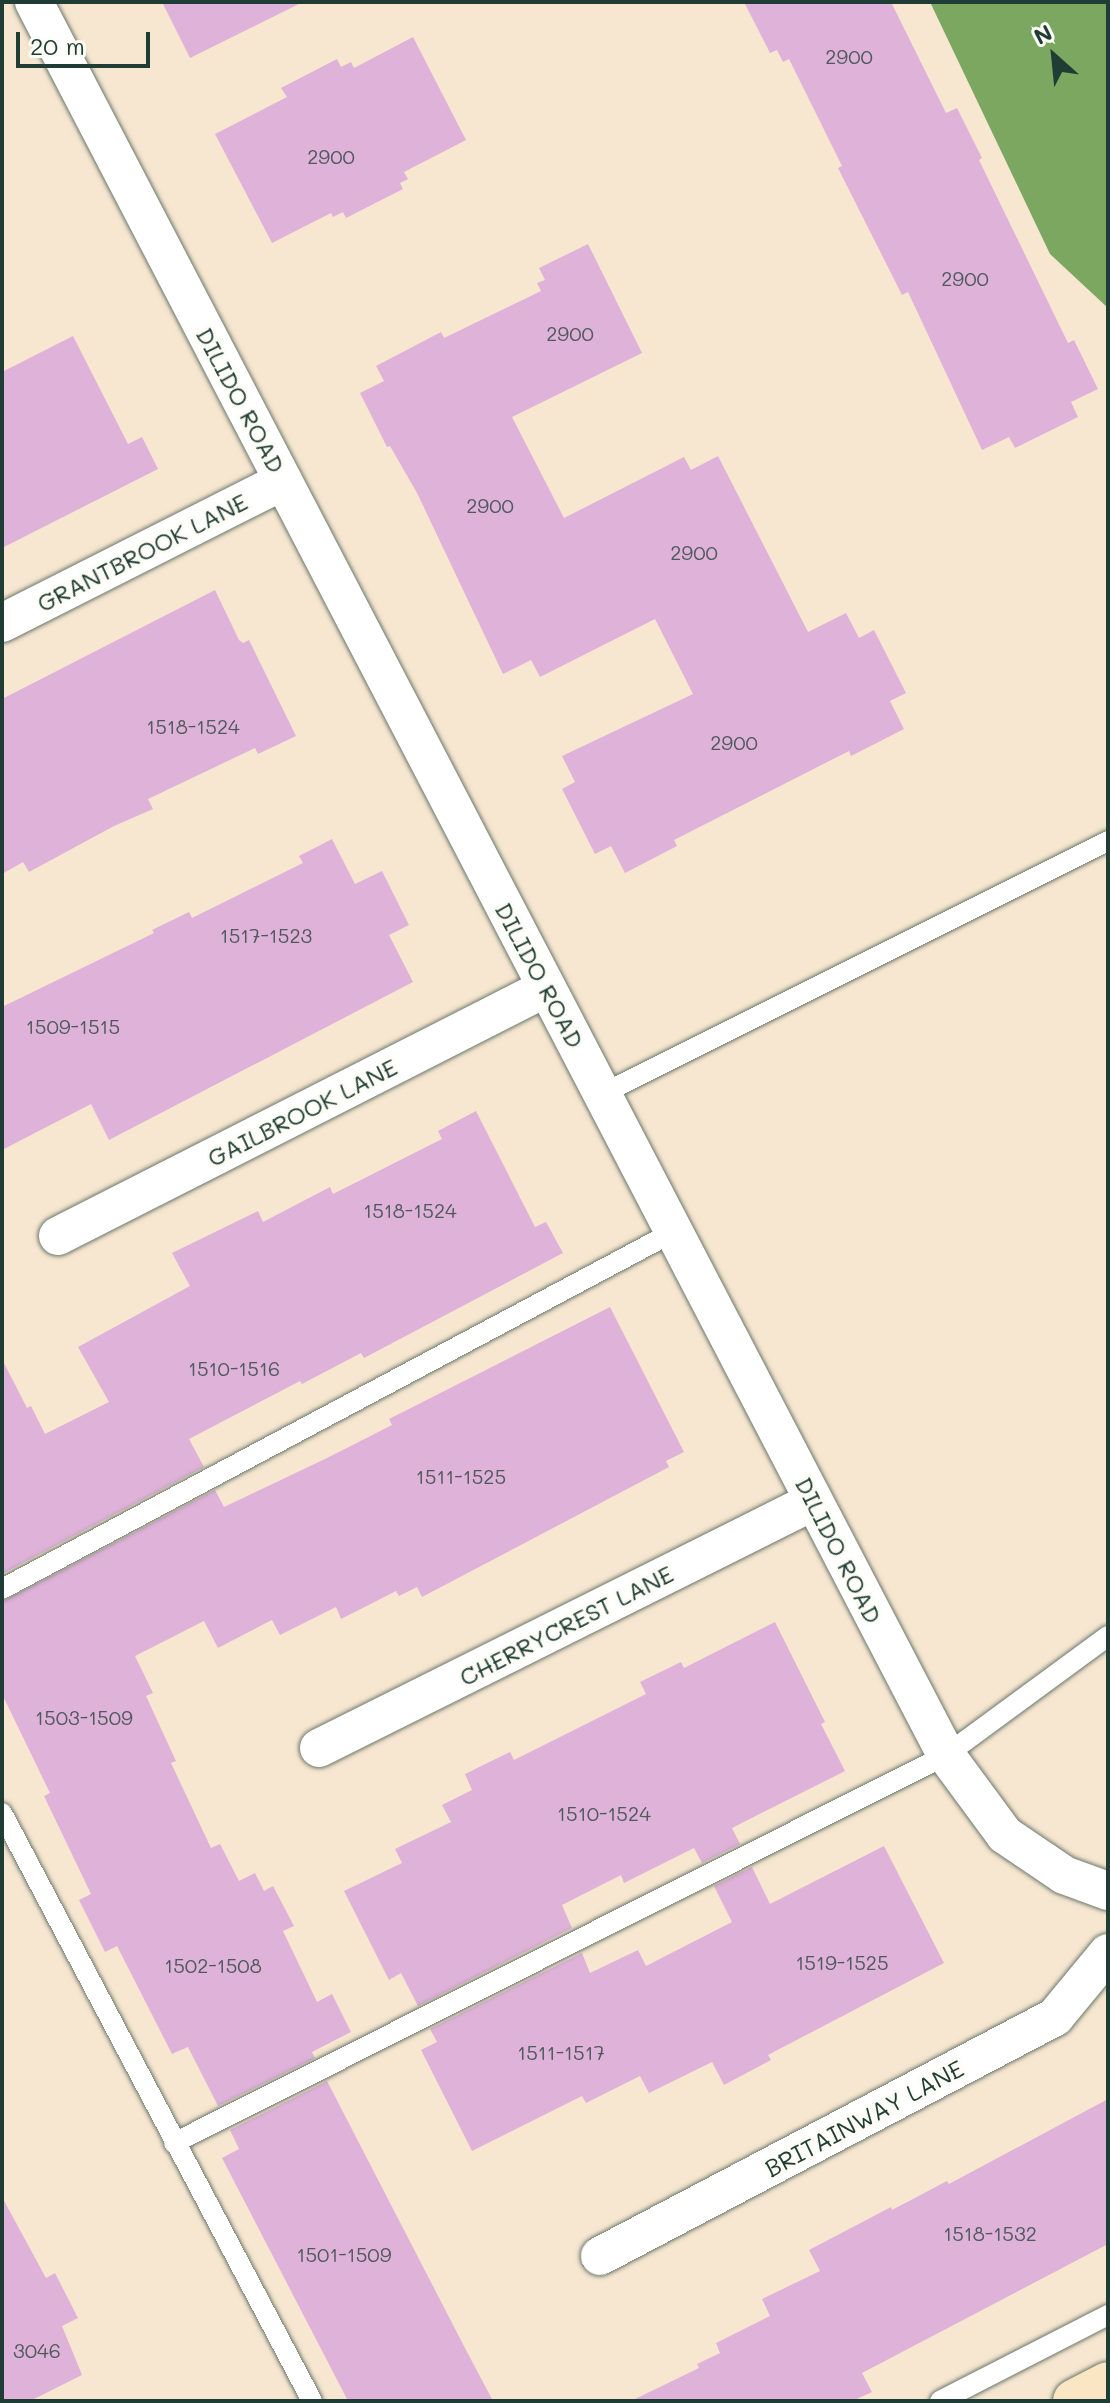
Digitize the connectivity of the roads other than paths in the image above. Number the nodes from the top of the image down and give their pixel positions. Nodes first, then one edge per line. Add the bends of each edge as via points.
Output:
1 (34, 2) edge
2 (283, 481) junction
3 (2, 623) edge
4 (1108, 841) edge
5 (546, 988) junction
6 (602, 1094) junction
7 (673, 1232) junction
8 (58, 1236) dead end
9 (814, 1501) junction
10 (2, 1589) edge
11 (1108, 1636) edge
12 (319, 1748) dead end
13 (946, 1755) junction
14 (2, 1813) edge
15 (1108, 1891) edge
16 (1108, 1953) edge
17 (174, 2143) junction
18 (600, 2256) dead end
19 (1108, 2315) edge
20 (1108, 2384) edge
21 (312, 2401) edge
22 (940, 2401) edge
23 (1075, 2401) edge

1 - 2 street, DILIDO ROAD
2 - 3 street, GRANTBROOK LANE
2 - 5 street, DILIDO ROAD
4 - 6 lane
5 - 6 street, DILIDO ROAD
5 - 8 street, GAILBROOK LANE
6 - 7 street, DILIDO ROAD
7 - 9 street, DILIDO ROAD
7 - 10 lane
9 - 12 street, CHERRYCREST LANE
9 - 13 street, DILIDO ROAD
11 - 13 lane
13 - 15 street, DILIDO ROAD via 1005,1835 1064,1875
13 - 17 lane
14 - 17 lane
16 - 18 street, BRITAINWAY LANE via 1055,2017
17 - 21 lane
19 - 22 lane
20 - 23 main road

